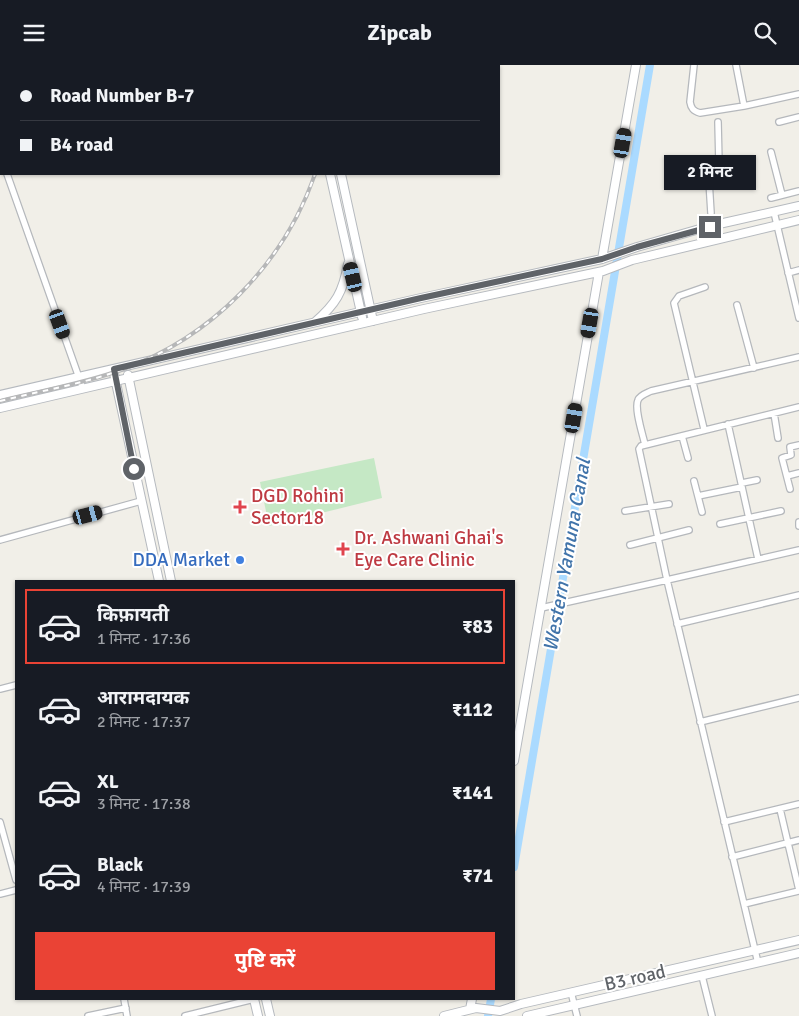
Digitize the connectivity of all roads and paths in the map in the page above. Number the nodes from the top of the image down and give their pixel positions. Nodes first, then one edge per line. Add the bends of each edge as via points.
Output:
1 (636, 65) edge
2 (694, 65) edge
3 (736, 65) edge
4 (799, 94) edge
5 (744, 106) junction
6 (799, 117) edge
7 (718, 121) dead end
8 (779, 122) dead end
9 (772, 152) dead end
10 (7, 175) edge
11 (330, 175) edge
12 (340, 175) edge
13 (799, 191) edge
14 (782, 195) junction
15 (771, 198) dead end
16 (799, 206) edge
17 (774, 212) junction
18 (711, 213) dead end
19 (799, 220) edge
20 (777, 225) junction
21 (605, 259) junction
22 (349, 260) junction
23 (799, 270) edge
24 (601, 271) junction
25 (788, 273) junction
26 (705, 287) dead end
27 (737, 305) dead end
28 (372, 309) junction
29 (361, 312) junction
30 (799, 316) edge
31 (373, 321) junction
32 (313, 323) junction
33 (363, 324) junction
34 (228, 343) junction
35 (231, 355) junction
36 (799, 357) edge
37 (127, 366) junction
38 (754, 368) junction
39 (114, 369) junction
40 (80, 377) junction
41 (129, 378) junction
42 (115, 381) junction
43 (692, 383) junction
44 (83, 389) junction
45 (0, 395) edge
46 (799, 407) edge
47 (0, 408) edge
48 (774, 413) junction
49 (728, 424) junction
50 (704, 429) junction
51 (682, 436) junction
52 (778, 438) dead end
53 (645, 445) junction
54 (799, 445) edge
55 (688, 458) dead end
56 (799, 473) edge
57 (786, 476) junction
58 (757, 480) dead end
59 (694, 481) dead end
60 (742, 485) junction
61 (790, 489) dead end
62 (698, 496) junction
63 (141, 501) junction
64 (669, 504) dead end
65 (651, 507) junction
66 (625, 511) dead end
67 (781, 511) dead end
68 (702, 512) dead end
69 (749, 517) junction
70 (720, 524) dead end
71 (689, 531) dead end
72 (658, 538) junction
73 (0, 539) edge
74 (630, 545) dead end
75 (799, 550) edge
76 (758, 559) junction
77 (159, 580) edge
78 (171, 580) edge
79 (667, 580) junction
80 (799, 595) edge
81 (544, 607) junction
82 (677, 624) junction
83 (15, 685) edge
84 (0, 689) edge
85 (799, 698) edge
86 (700, 722) junction
87 (515, 756) edge
88 (799, 804) edge
89 (780, 809) junction
90 (0, 821) edge
91 (724, 822) junction
92 (799, 841) edge
93 (788, 843) junction
94 (732, 857) junction
95 (15, 876) edge
96 (15, 890) edge
97 (799, 890) edge
98 (0, 894) edge
99 (744, 904) junction
100 (799, 940) edge
101 (754, 950) junction
102 (799, 953) edge
103 (758, 963) junction
104 (702, 976) junction
105 (571, 992) junction
106 (124, 1000) edge
107 (250, 1000) edge
108 (254, 1000) edge
109 (266, 1000) edge
110 (472, 1000) edge
111 (574, 1005) junction
112 (126, 1008) junction
113 (473, 1009) junction
114 (88, 1016) edge
115 (127, 1016) edge
116 (188, 1016) edge
117 (258, 1016) edge
118 (270, 1016) edge
119 (444, 1016) edge
120 (527, 1016) edge
121 (577, 1016) edge
122 (712, 1016) edge

1 - 21 street
2 - 5 street via 690,102 695,112
3 - 5 street
4 - 5 street
6 - 8 street
7 - 18 street via 719,164 709,181
9 - 14 street
10 - 40 street
11 - 22 street
12 - 28 street
13 - 14 street
14 - 15 street
16 - 17 street
17 - 20 street
17 - 21 street via 637,247
19 - 20 street
20 - 24 street via 632,260
20 - 25 street
21 - 28 street
22 - 29 street
22 - 32 street via 339,297
23 - 25 street
24 - 31 street
24 - 81 street
25 - 30 street
26 - 43 street via 679,296 674,303
27 - 38 street
28 - 29 street
28 - 31 street
29 - 32 street
29 - 33 street
31 - 33 street
32 - 34 street
33 - 35 street
34 - 35 street
34 - 37 street
35 - 41 street
36 - 38 street
37 - 39 street
37 - 41 street
38 - 43 street
39 - 40 street
39 - 42 street
40 - 44 street
40 - 45 street
41 - 42 street
41 - 78 street
42 - 44 street
42 - 63 street
43 - 50 street
43 - 53 street via 641,396 638,409
44 - 47 street
46 - 48 street
48 - 49 street
48 - 52 street
49 - 50 street
49 - 60 street
50 - 51 street
51 - 53 street
51 - 55 street
53 - 65 street via 639,449
54 - 57 street via 790,447 791,455 782,458
56 - 57 street
57 - 61 street
58 - 60 street
59 - 62 street
60 - 62 street
60 - 69 street
62 - 68 street
63 - 73 street
63 - 77 street
64 - 65 street
65 - 66 street
65 - 72 street
67 - 69 street
69 - 70 street
69 - 76 street
71 - 72 street
72 - 74 street
72 - 79 street
75 - 76 street
76 - 79 street
79 - 81 street
79 - 82 street
80 - 82 street
81 - 87 street
82 - 86 street
83 - 84 street
85 - 86 street
86 - 91 street
88 - 89 street
89 - 91 street
89 - 93 street
90 - 95 street
91 - 94 street
92 - 93 street
93 - 94 street
93 - 97 street
94 - 99 street
96 - 98 street
97 - 99 street
99 - 101 street
100 - 101 street, B3 road
101 - 103 street
101 - 105 street, B3 road
102 - 103 street, B3 road
103 - 104 street, B3 road
104 - 111 street, B3 road
104 - 122 street
105 - 111 street
105 - 113 street, B3 road via 500,1011
106 - 112 street
107 - 116 street
108 - 117 street
109 - 118 street
110 - 113 street
111 - 120 street, B3 road
111 - 121 street
112 - 114 street
112 - 115 street
113 - 119 street

